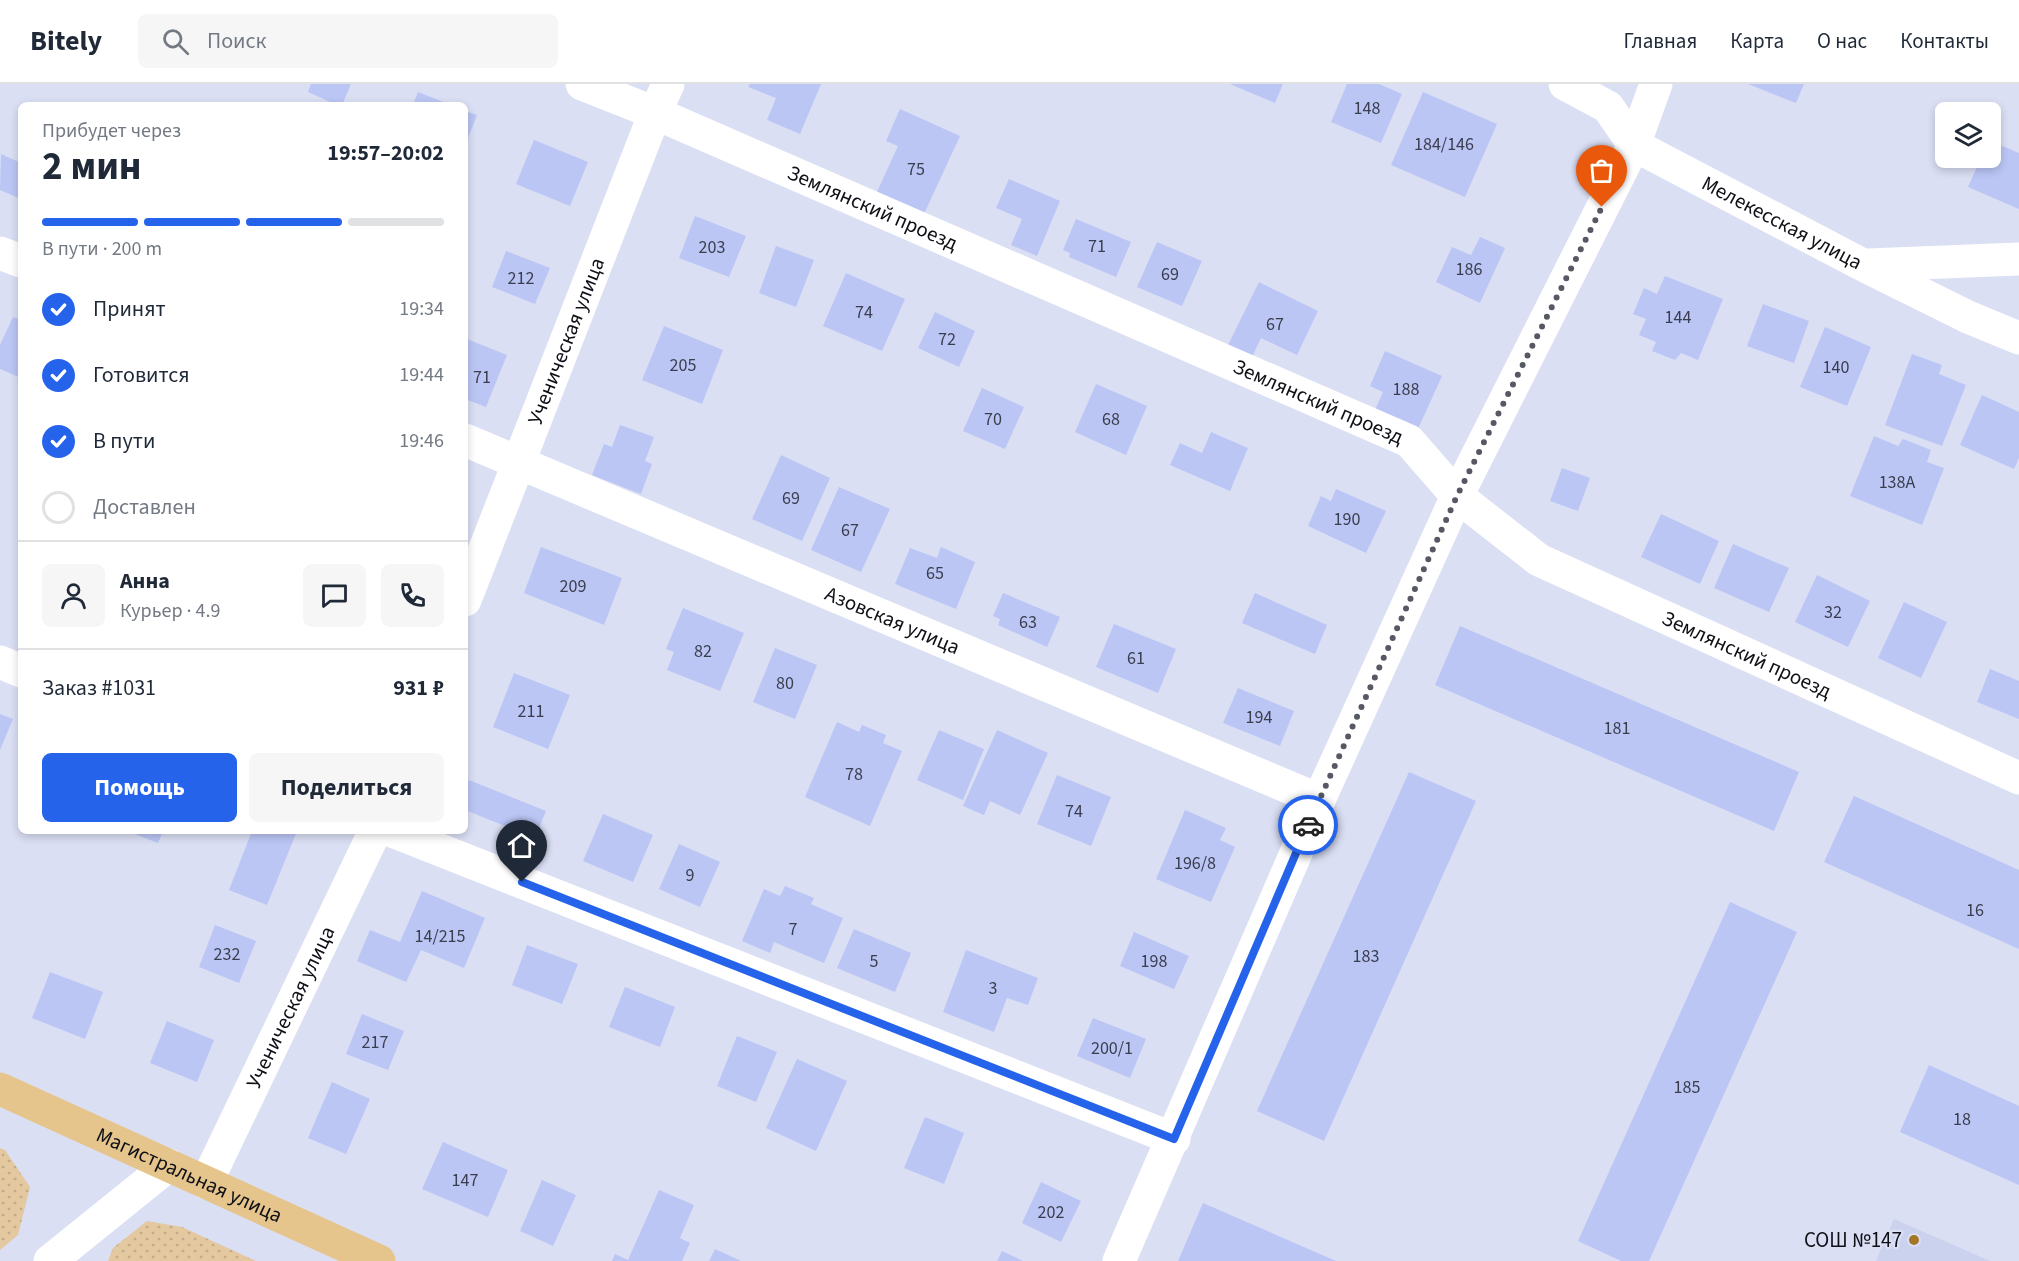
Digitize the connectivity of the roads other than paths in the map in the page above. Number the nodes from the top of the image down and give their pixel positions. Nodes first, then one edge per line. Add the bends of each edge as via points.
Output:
1 (582, 84) edge
2 (668, 84) edge
3 (1565, 84) edge
4 (1656, 84) edge
5 (655, 113) junction
6 (1634, 145) junction
7 (0, 253) edge
8 (2019, 259) edge
9 (18, 260) edge
10 (1863, 265) junction
11 (2019, 338) edge
12 (468, 441) edge
13 (519, 461) junction
14 (1457, 496) junction
15 (468, 592) edge
16 (0, 662) edge
17 (18, 670) edge
18 (2019, 778) edge
19 (1319, 800) junction
20 (374, 834) edge
21 (400, 834) edge
22 (0, 1089) edge
23 (1174, 1139) junction
24 (169, 1166) junction
25 (206, 1183) junction
26 (50, 1261) edge
27 (380, 1261) edge
28 (1119, 1261) edge

1 - 5 street, Землянский проезд
2 - 5 street, Ученическая улица
3 - 6 street, Мелекесская улица via 1608,107
4 - 6 street
5 - 13 street, Ученическая улица
5 - 14 street, Землянский проезд via 1409,441
6 - 10 street, Мелекесская улица
6 - 14 street
7 - 9 street
8 - 10 street
10 - 11 street, Мелекесская улица
12 - 13 street, Азовская улица
13 - 15 street, Ученическая улица
13 - 19 street, Азовская улица
14 - 18 street, Землянский проезд via 1539,560
14 - 19 street
16 - 17 street
19 - 23 street
20 - 25 street, Ученическая улица
21 - 23 street
22 - 24 main road, Магистральная улица
23 - 28 street
24 - 25 main road, Магистральная улица
24 - 26 street
25 - 27 main road, Магистральная улица

